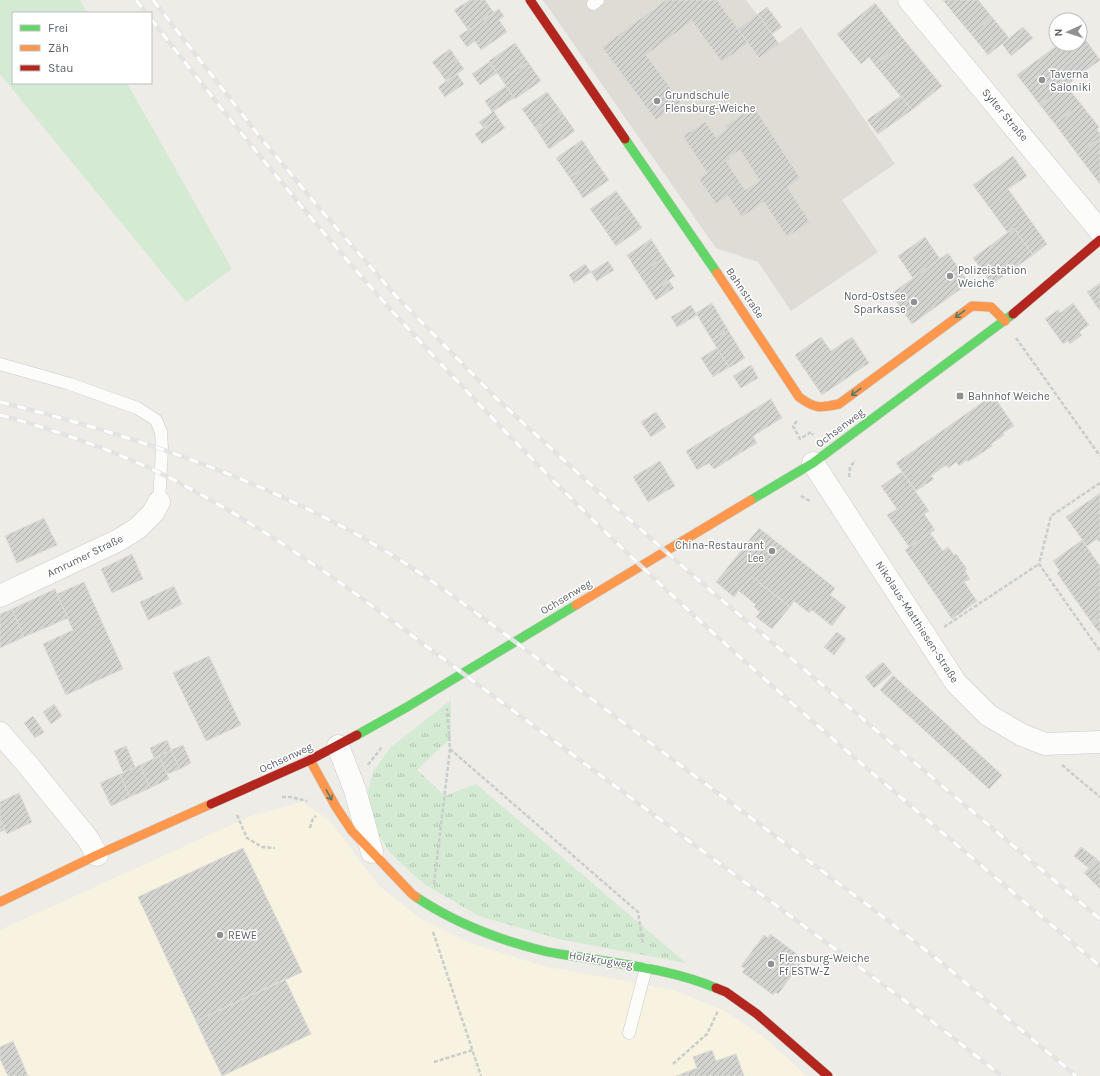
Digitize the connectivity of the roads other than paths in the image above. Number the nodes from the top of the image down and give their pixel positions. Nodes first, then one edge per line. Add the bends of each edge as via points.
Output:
1 (530, 0) edge
2 (909, 0) edge
3 (1100, 231) edge
4 (1100, 240) edge
5 (1005, 321) junction
6 (0, 364) edge
7 (813, 463) junction
8 (159, 502) joint
9 (0, 596) edge
10 (0, 733) edge
11 (1100, 742) edge
12 (338, 746) junction
13 (310, 760) junction
14 (372, 852) junction
15 (97, 856) junction
16 (0, 902) edge
17 (646, 968) junction
18 (629, 1033) dead end
19 (828, 1076) edge

5 -> 1 street, Bahnstraße via 991,307 972,306 839,404 823,408 810,406 799,397
2 - 3 street, Sylter Straße
4 - 5 street, Ochsenweg
5 - 7 street, Ochsenweg
6 - 8 lane via 70,384 137,408 156,420 161,432 162,449
7 - 11 street, Nikolaus-Matthiesen-Straße via 956,683 988,715 1022,735 1045,744
7 - 12 street, Ochsenweg
8 - 9 street, Amrumer Straße via 153,513 138,528 119,540
10 - 15 street via 88,839
12 - 13 street, Ochsenweg
12 - 14 street, Holzkrugweg via 355,790
13 -> 14 street, Holzkrugweg via 352,831
13 - 15 street, Ochsenweg
14 - 17 street, Holzkrugweg via 412,894 431,907 484,933 545,951
15 - 16 street, Ochsenweg
17 - 18 lane
17 - 19 street, Holzkrugweg via 695,979 726,992 758,1014

